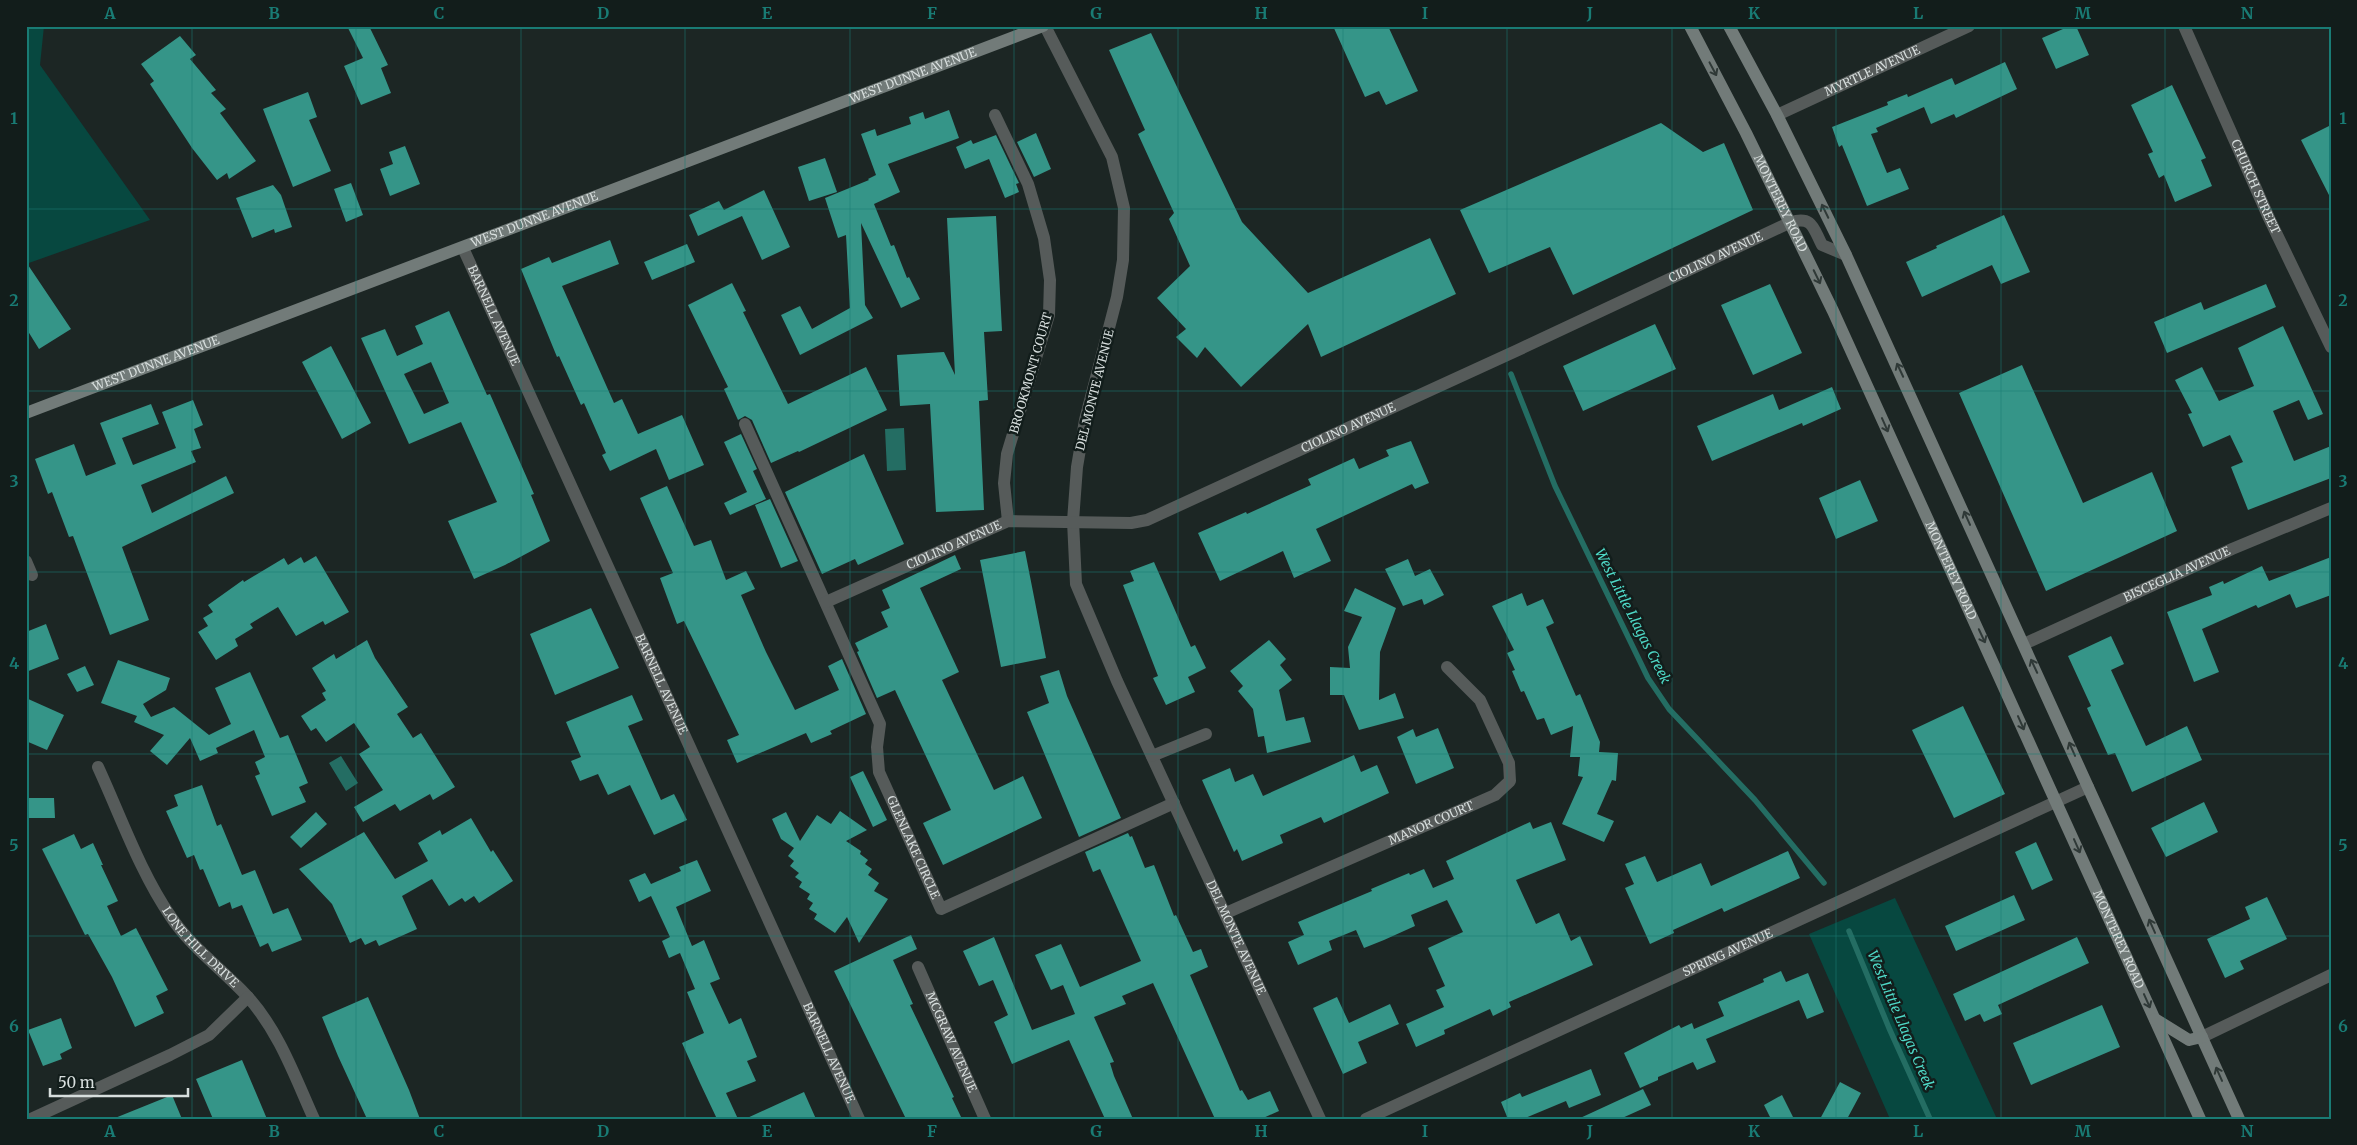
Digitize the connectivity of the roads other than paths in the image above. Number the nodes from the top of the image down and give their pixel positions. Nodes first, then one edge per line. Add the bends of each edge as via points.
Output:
1 (1044, 26) edge
2 (1690, 26) edge
3 (1729, 26) edge
4 (1969, 26) edge
5 (2184, 26) edge
6 (995, 115) dead end
7 (1777, 115) junction
8 (1791, 222) junction
9 (463, 248) junction
10 (1846, 255) junction
11 (2331, 347) edge
12 (26, 413) edge
13 (745, 424) dead end
14 (2331, 508) edge
15 (1008, 521) junction
16 (1073, 521) junction
17 (26, 561) edge
18 (32, 575) dead end
19 (826, 602) junction
20 (2024, 644) junction
21 (1447, 668) dead end
22 (1206, 734) dead end
23 (1152, 756) junction
24 (98, 767) dead end
25 (2088, 787) junction
26 (2057, 801) junction
27 (1174, 803) junction
28 (1226, 913) junction
29 (918, 967) dead end
30 (2331, 975) edge
31 (248, 997) junction
32 (2155, 1019) junction
33 (2202, 1037) junction
34 (31, 1119) edge
35 (314, 1119) edge
36 (859, 1119) edge
37 (985, 1119) edge
38 (1320, 1119) edge
39 (1366, 1119) edge
40 (2200, 1119) edge
41 (2239, 1119) edge

1 - 9 main road, WEST DUNNE AVENUE
1 - 16 street, DEL MONTE AVENUE via 1112,157 1124,208 1123,260 1117,297 1085,420
2 -> 8 main road, MONTEREY ROAD
3 - 7 main road
4 - 7 street, MYRTLE AVENUE
5 - 11 street, CHURCH STREET via 2269,218
6 - 15 street, BROOKMONT COURT via 1028,184 1044,238 1050,280 1049,315 1007,454 1004,483
10 -> 7 main road
8 - 10 street via 1807,220 1822,245
8 - 16 street, CIOLINO AVENUE via 1147,520 1132,523
8 -> 26 main road, MONTEREY ROAD
9 - 12 main road, WEST DUNNE AVENUE
9 - 36 street, BARNELL AVENUE
20 -> 10 main road
13 - 19 street
14 - 20 street, BISCEGLIA AVENUE via 2232,549
15 - 16 street, CIOLINO AVENUE
15 - 19 street, CIOLINO AVENUE
16 - 23 street, DEL MONTE AVENUE via 1076,584
17 - 18 street
19 - 27 street, GLENLAKE CIRCLE via 880,724 878,772 941,909
25 -> 20 main road
21 - 28 street, MANOR COURT via 1480,700 1509,763 1510,781 1495,795
22 - 23 street
23 - 27 street, DEL MONTE AVENUE
24 - 31 street, LONE HILL DRIVE via 152,885 172,918
25 - 26 street, SPRING AVENUE
33 -> 25 main road
26 -> 32 main road, MONTEREY ROAD
26 - 39 street, SPRING AVENUE
27 - 28 street, DEL MONTE AVENUE
28 - 38 street, DEL MONTE AVENUE
29 - 37 street, MCGRAW AVENUE
30 - 33 street
31 - 34 street via 209,1035
31 - 35 street, LONE HILL DRIVE via 284,1051
32 - 33 main road via 2189,1040
32 - 40 main road, MONTEREY ROAD
41 -> 33 main road

